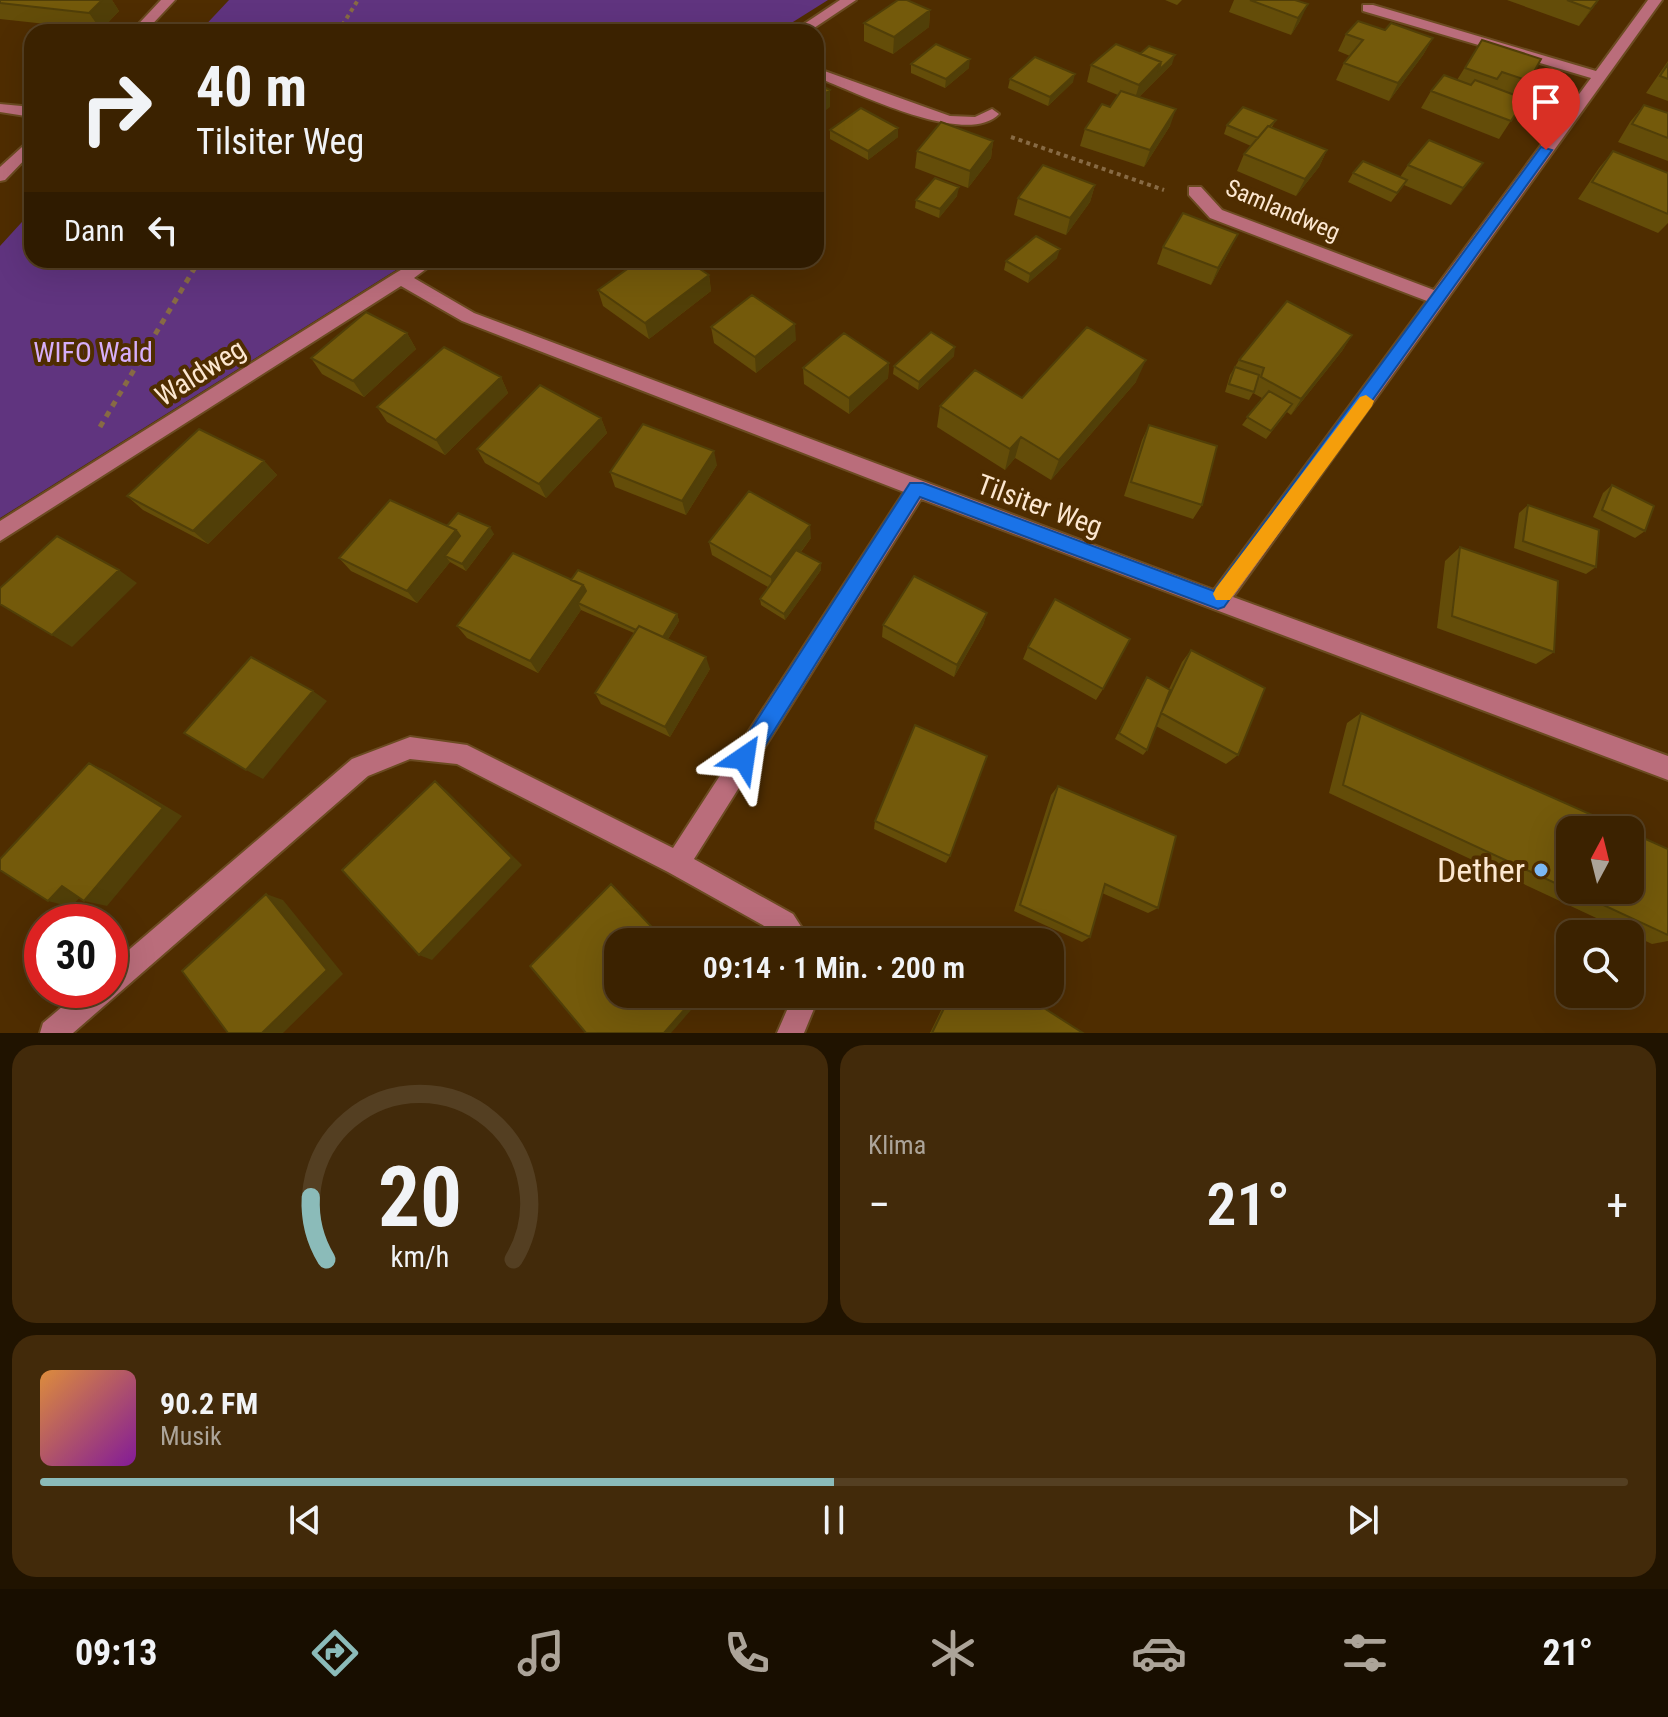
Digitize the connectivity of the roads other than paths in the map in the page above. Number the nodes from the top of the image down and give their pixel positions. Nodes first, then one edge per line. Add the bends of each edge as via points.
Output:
1 (168, 0) edge
2 (849, 0) edge
3 (1655, 0) edge
4 (1368, 8) dead end
5 (146, 24) edge
6 (812, 24) edge
7 (824, 75) edge
8 (1600, 76) junction
9 (0, 108) edge
10 (24, 111) edge
11 (992, 114) dead end
12 (24, 151) edge
13 (0, 176) edge
14 (1195, 191) road end
15 (417, 268) edge
16 (400, 278) junction
17 (1437, 298) junction
18 (917, 488) junction
19 (0, 532) edge
20 (1218, 601) junction
21 (1668, 768) edge
22 (677, 863) junction
23 (788, 928) edge
24 (128, 967) edge
25 (81, 1008) edge
26 (801, 1008) edge
27 (53, 1033) edge
28 (790, 1033) edge

1 - 5 street
2 - 6 street
3 - 8 street
4 - 8 street
7 - 11 street via 948,121 977,122
8 - 17 street
9 - 10 street
12 - 13 street
14 - 17 street, Samlandweg via 1216,214
15 - 16 street, Waldweg
16 - 18 street, Tilsiter Weg via 468,317
16 - 19 street, Waldweg
17 - 20 street
18 - 20 street, Tilsiter Weg
18 - 22 street
20 - 21 street, Tilsiter Weg
22 - 23 street
22 - 24 street via 469,757 410,748 360,767
25 - 27 street
26 - 28 street

